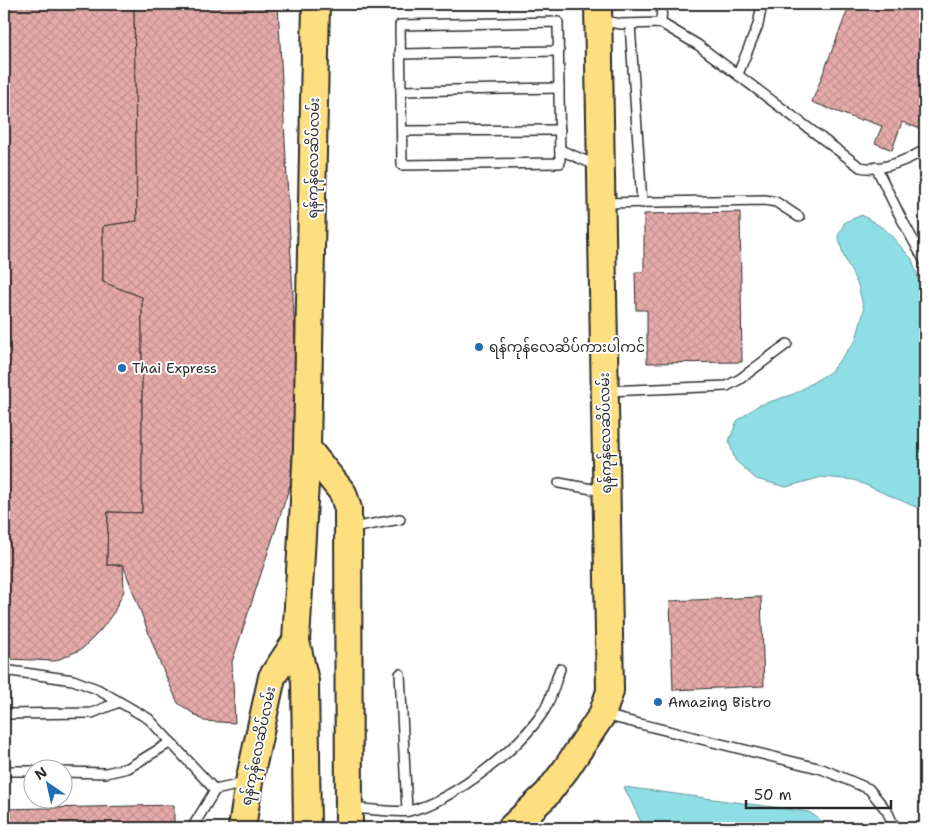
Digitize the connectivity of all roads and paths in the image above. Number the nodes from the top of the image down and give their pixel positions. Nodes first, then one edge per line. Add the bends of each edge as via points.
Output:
1 (316, 4) edge
2 (662, 4) edge
3 (762, 4) edge
4 (598, 12) edge
5 (661, 23) junction
6 (630, 24) junction
7 (559, 50) junction
8 (400, 54) junction
9 (738, 74) junction
10 (559, 88) junction
11 (401, 91) junction
12 (560, 130) junction
13 (402, 131) junction
14 (560, 150) junction
15 (925, 150) edge
16 (601, 167) junction
17 (876, 167) junction
18 (602, 203) junction
19 (642, 203) junction
20 (799, 217) dead end
21 (925, 262) edge
22 (787, 344) dead end
23 (604, 391) junction
24 (308, 448) junction
25 (559, 483) dead end
26 (606, 491) junction
27 (400, 519) dead end
28 (349, 529) junction
29 (296, 642) junction
30 (560, 669) dead end
31 (4, 670) edge
32 (400, 674) dead end
33 (119, 702) junction
34 (4, 714) edge
35 (602, 715) junction
36 (171, 742) junction
37 (4, 771) edge
38 (22, 771) edge
39 (72, 772) edge
40 (249, 782) junction
41 (215, 790) junction
42 (407, 811) junction
43 (349, 818) edge
44 (192, 828) edge
45 (242, 828) edge
46 (307, 828) edge
47 (511, 828) edge
48 (895, 828) edge

1 - 24 main road, ရန်ကုန်လေဆိပ်လမ်း
2 - 5 lane
3 - 9 lane via 758,25
4 - 6 lane
4 - 16 main road, ရန်ကုန်လေဆိပ်လမ်း
5 - 6 lane
5 - 9 lane
6 - 19 lane
7 - 8 lane
7 - 8 lane via 558,22 400,25
7 - 10 lane
8 - 11 lane
9 - 17 lane via 854,164 868,169
10 - 11 lane
10 - 12 lane
11 - 13 lane
12 - 13 lane
12 - 14 lane
13 - 14 lane via 402,165 560,163
14 - 16 lane
15 - 17 lane via 895,164
16 - 18 main road, ရန်ကုန်လေဆိပ်လမ်း
17 - 21 lane
18 - 19 lane
18 - 23 main road, ရန်ကုန်လေဆိပ်လမ်း
19 - 20 lane via 765,200 776,202
22 - 23 lane via 727,386
23 - 26 main road, ရန်ကုန်လေဆိပ်လမ်း
24 - 28 main road via 343,493
24 - 29 main road, ရန်ကုန်လေဆိပ်လမ်း
25 - 26 lane
26 - 35 main road, ရန်ကုန်လေဆိပ်လမ်း via 610,691
27 - 28 lane
28 - 43 main road
29 - 40 main road, ရန်ကုန်လေဆိပ်လမ်း via 272,677
29 - 46 main road, ရန်ကုန်လေဆိပ်လမ်း via 305,681
30 - 42 lane via 545,708 489,768 452,794
31 - 33 lane via 73,680 97,688
32 - 42 lane
33 - 34 lane via 92,713
33 - 36 lane via 149,719
35 - 47 main road, ရန်ကုန်လေဆိပ်လမ်း via 547,794
35 - 48 lane via 822,769 869,789 888,811
36 - 39 lane via 128,768 106,773
36 - 41 lane
37 - 38 lane
40 - 41 lane
40 - 45 main road, ရန်ကုန်လေဆိပ်လမ်း
41 - 44 lane
42 - 43 lane

